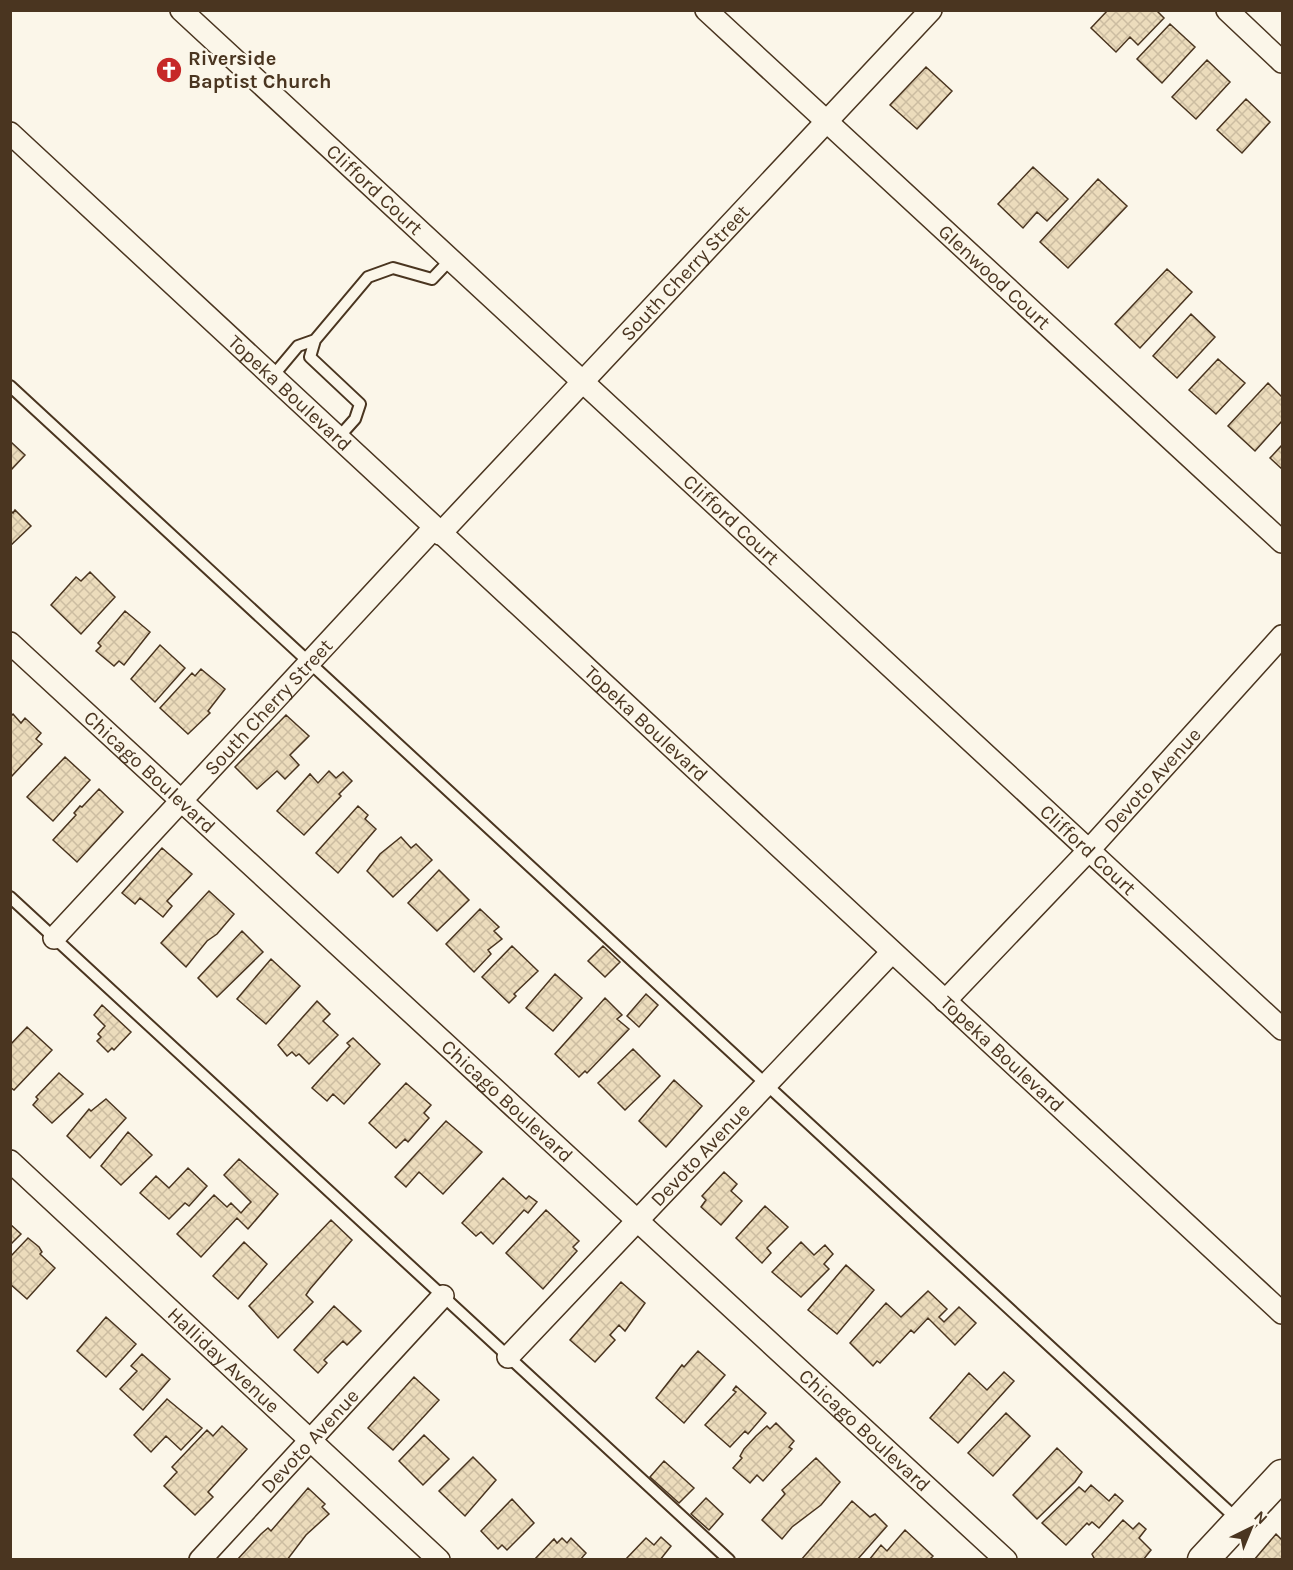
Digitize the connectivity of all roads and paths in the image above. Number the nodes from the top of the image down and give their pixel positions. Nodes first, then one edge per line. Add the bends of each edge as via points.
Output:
1 (181, 10) edge
2 (706, 10) edge
3 (931, 10) edge
4 (1227, 10) edge
5 (1282, 62) edge
6 (827, 122) junction
7 (10, 133) edge
8 (451, 259) junction
9 (315, 340) junction
10 (272, 376) junction
11 (584, 381) junction
12 (10, 386) edge
13 (338, 438) junction
14 (437, 531) junction
15 (1282, 542) edge
16 (1282, 636) edge
17 (10, 643) edge
18 (310, 663) junction
19 (182, 801) junction
20 (1089, 850) junction
21 (10, 897) edge
22 (54, 938) junction
23 (892, 952) junction
24 (945, 1002) junction
25 (1282, 1029) edge
26 (767, 1085) junction
27 (10, 1161) edge
28 (638, 1221) junction
29 (443, 1296) junction
30 (1282, 1313) edge
31 (508, 1357) junction
32 (311, 1441) junction
33 (1282, 1475) edge
34 (1239, 1521) junction
35 (200, 1560) edge
36 (439, 1560) edge
37 (729, 1560) edge
38 (1006, 1560) edge
39 (1203, 1560) edge

1 - 8 street, Clifford Court
2 - 6 street, Glenwood Court
3 - 6 street, South Cherry Street
4 - 5 street
6 - 11 street, South Cherry Street
6 - 15 street, Glenwood Court
7 - 10 street, Topeka Boulevard
8 - 9 lane via 432,279 393,268 368,277
8 - 11 street, Clifford Court
9 - 10 lane via 298,346
9 - 13 lane via 310,357 360,404 355,419
10 - 13 street, Topeka Boulevard
11 - 14 street, South Cherry Street
11 - 20 street, Clifford Court
12 - 18 lane
13 - 14 street, Topeka Boulevard
14 - 18 street, South Cherry Street
14 - 23 street, Topeka Boulevard
16 - 20 street, Devoto Avenue
17 - 19 street, Chicago Boulevard
18 - 19 street, South Cherry Street
18 - 26 lane
19 - 22 street, South Cherry Street
19 - 28 street, Chicago Boulevard
20 - 24 street, Devoto Avenue
20 - 25 street, Clifford Court
21 - 22 lane
22 - 29 lane
23 - 24 street, Topeka Boulevard
23 - 26 street, Devoto Avenue
24 - 30 street, Topeka Boulevard
26 - 28 street, Devoto Avenue
26 - 34 lane
27 - 32 street, Halliday Avenue
28 - 31 street, Devoto Avenue
28 - 38 street, Chicago Boulevard
29 - 31 lane
29 - 32 street, Devoto Avenue
31 - 37 lane
32 - 35 street, Devoto Avenue
32 - 36 street, Halliday Avenue
33 - 34 main road
34 - 39 main road

